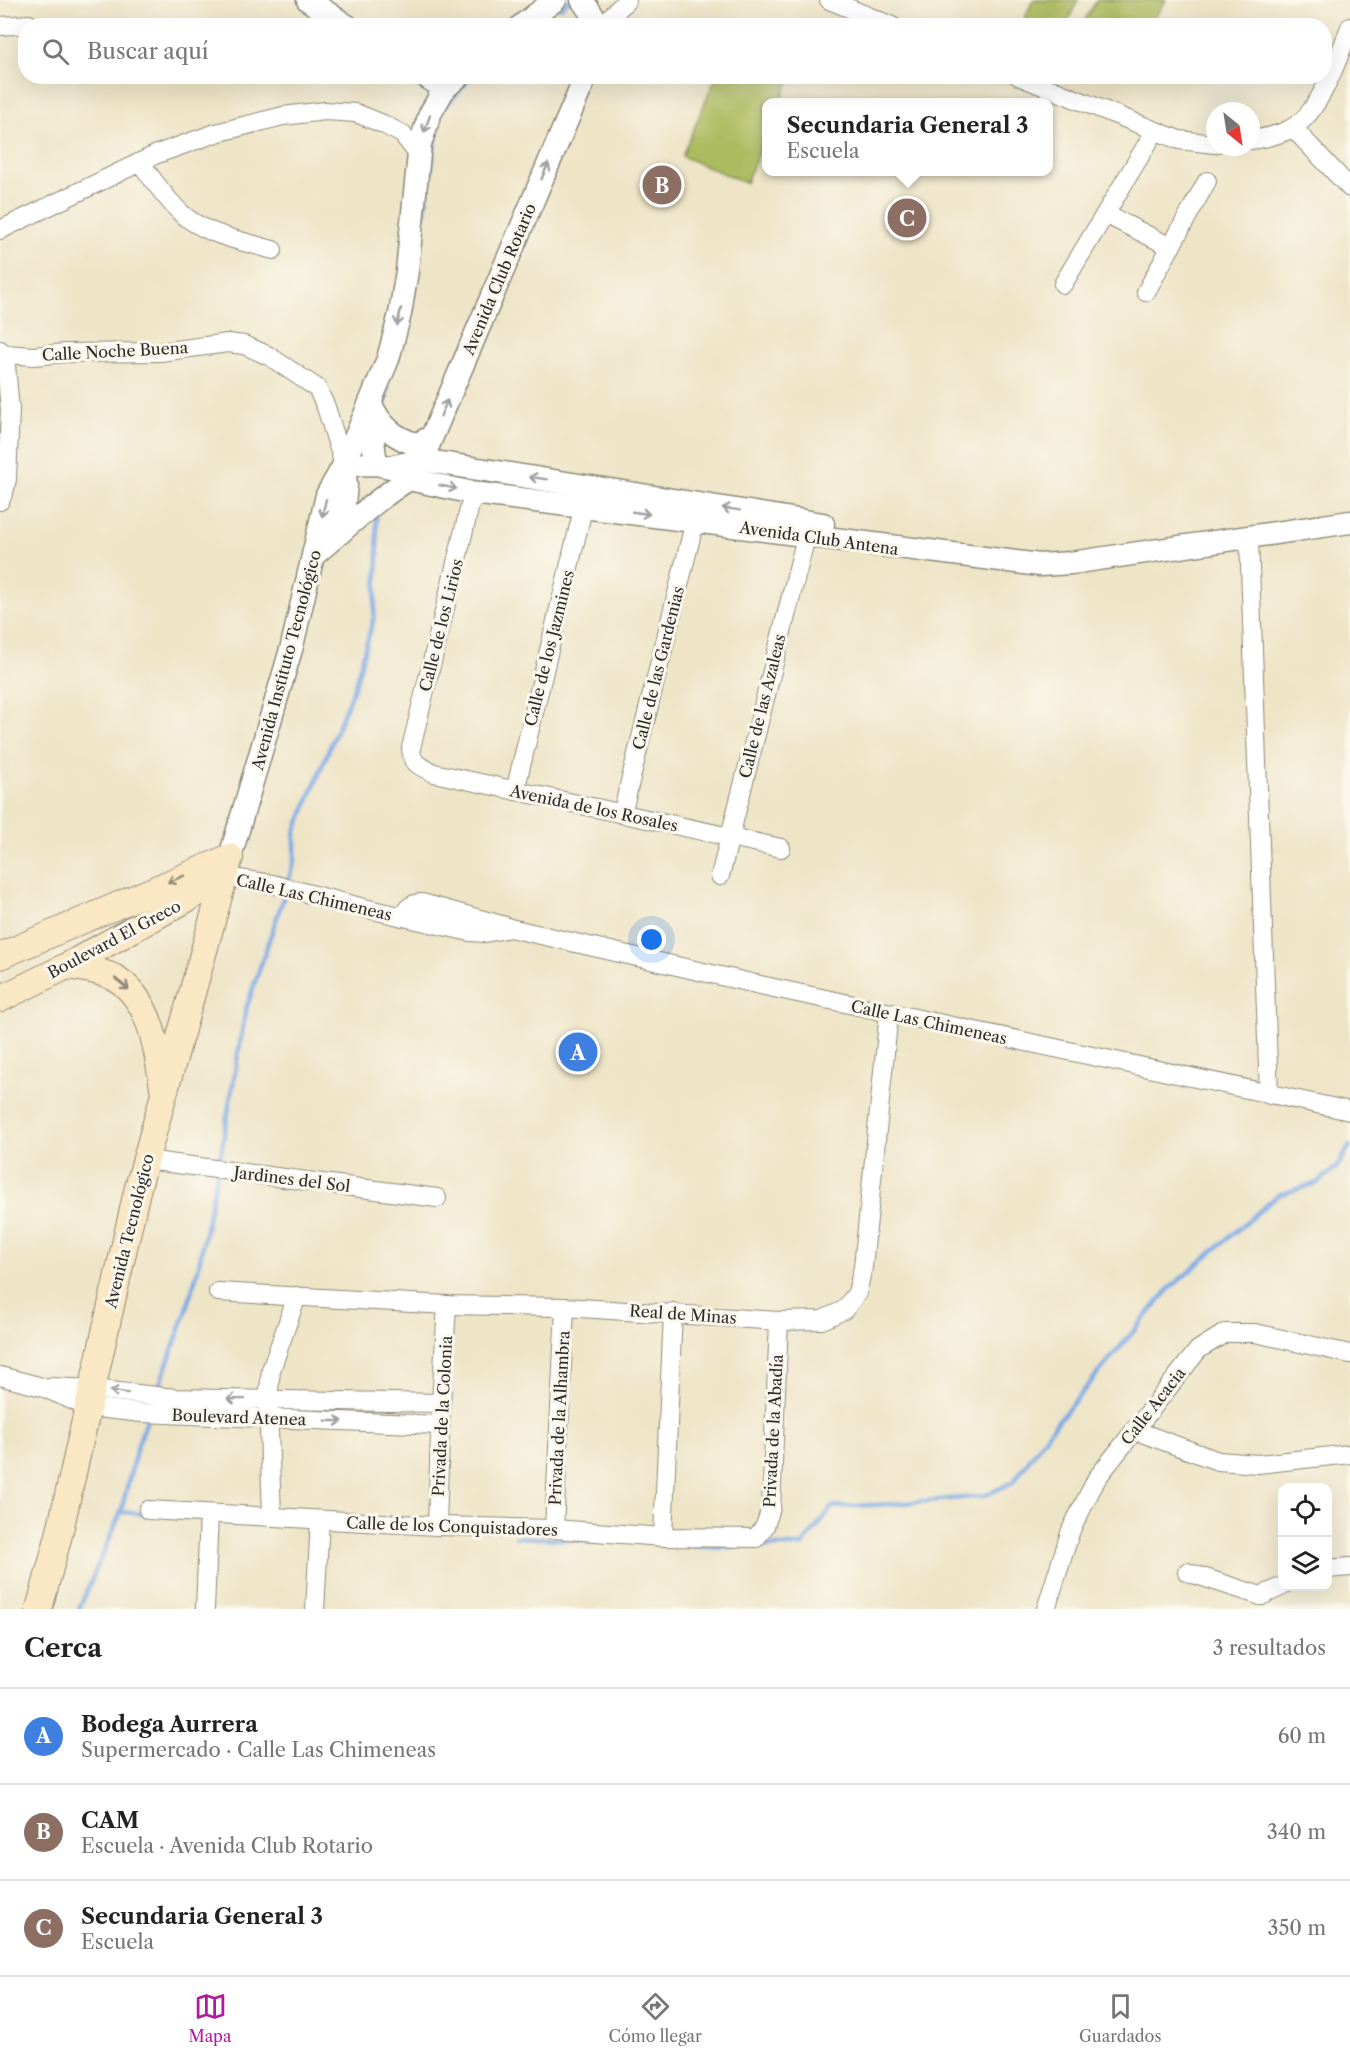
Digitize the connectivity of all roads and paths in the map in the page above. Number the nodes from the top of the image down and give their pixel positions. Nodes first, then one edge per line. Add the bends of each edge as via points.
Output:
1 (308, 0) edge
2 (555, 0) edge
3 (582, 0) edge
4 (627, 0) edge
5 (829, 0) edge
6 (335, 18) edge
7 (531, 18) edge
8 (595, 18) edge
9 (609, 18) edge
10 (873, 18) edge
11 (18, 25) edge
12 (0, 26) edge
13 (1350, 27) edge
14 (1332, 74) edge
15 (451, 84) edge
16 (583, 84) edge
17 (1038, 84) edge
18 (1327, 84) edge
19 (1293, 128) junction
20 (1155, 131) junction
21 (1260, 138) edge
22 (1206, 143) edge
23 (418, 154) junction
24 (140, 162) junction
25 (1207, 181) dead end
26 (1350, 188) edge
27 (1105, 214) junction
28 (0, 230) edge
29 (1171, 247) junction
30 (273, 250) dead end
31 (1063, 284) dead end
32 (1146, 292) dead end
33 (3, 352) edge
34 (374, 411) junction
35 (431, 437) junction
36 (422, 460) junction
37 (344, 465) junction
38 (383, 466) junction
39 (409, 479) junction
40 (473, 493) junction
41 (0, 501) edge
42 (584, 506) junction
43 (1350, 514) edge
44 (695, 521) junction
45 (1350, 522) edge
46 (341, 532) junction
47 (806, 537) junction
48 (1249, 538) junction
49 (314, 555) junction
50 (412, 758) joint
51 (515, 791) junction
52 (621, 814) junction
53 (728, 837) junction
54 (781, 848) dead end
55 (228, 867) junction
56 (720, 876) dead end
57 (41, 938) junction
58 (0, 956) edge
59 (60, 969) junction
60 (0, 999) edge
61 (890, 1013) junction
62 (164, 1094) junction
63 (1269, 1095) junction
64 (1350, 1111) edge
65 (146, 1160) junction
66 (438, 1198) dead end
67 (218, 1292) dead end
68 (297, 1296) junction
69 (447, 1305) junction
70 (565, 1307) junction
71 (673, 1312) junction
72 (779, 1321) junction
73 (1350, 1354) edge
74 (0, 1376) edge
75 (89, 1398) junction
76 (268, 1400) junction
77 (441, 1404) junction
78 (173, 1406) junction
79 (269, 1418) junction
80 (440, 1425) junction
81 (1134, 1430) junction
82 (1350, 1454) edge
83 (148, 1510) dead end
84 (209, 1514) junction
85 (272, 1517) junction
86 (320, 1520) junction
87 (437, 1526) junction
88 (554, 1529) junction
89 (663, 1537) junction
90 (756, 1538) joint
91 (1350, 1567) edge
92 (1332, 1569) edge
93 (1187, 1572) dead end
94 (1278, 1590) edge
95 (1258, 1602) edge
96 (39, 1609) edge
97 (205, 1609) edge
98 (315, 1609) edge
99 (1046, 1609) edge

1 - 6 street
2 - 7 street
3 - 8 street
4 - 9 street
5 - 10 street
11 - 12 street
13 - 14 street
15 -> 23 street via 430,114
35 -> 16 street, Avenida Club Rotario
17 - 20 street
18 - 19 street via 1315,106
19 - 21 street
19 - 26 street
20 - 22 street via 1179,140
20 - 27 street
23 - 24 street via 402,134 383,124 356,113 325,111 283,116 216,133
23 -> 34 street via 407,271
24 - 28 street
24 - 30 street via 183,215 203,228
25 - 29 street
27 - 29 street
27 - 31 street
29 - 32 street
33 - 37 street, Calle Noche Buena via 34,356 244,345 269,356 317,388 323,396
33 - 41 street via 10,410 7,479
34 - 35 street via 393,433 409,442 417,444
34 - 37 street, Avenida Instituto Tecnológico
34 - 38 street via 372,432
35 - 36 street, Avenida Club Rotario
36 - 38 street, Avenida Club Antena
36 - 39 street, Avenida Club Rotario
43 -> 36 street, Avenida Club Antena via 1041,556
37 - 38 street, Avenida Club Antena
37 - 46 street
37 -> 49 street, Avenida Instituto Tecnológico via 327,495
38 - 39 street, Avenida Club Antena
39 -> 40 street, Avenida Club Antena
39 - 46 street
40 - 42 street, Avenida Club Antena
40 - 50 street, Calle de los Lirios via 411,748
42 -> 44 street, Avenida Club Antena
42 - 51 street, Calle de los Jazmines
44 - 47 street, Avenida Club Antena
44 - 52 street, Calle de las Gardenias
45 - 48 street, Avenida Club Antena
46 - 49 street
47 - 48 street, Avenida Club Antena via 1040,566
47 - 53 street, Calle de las Azaleas
48 - 63 street
49 - 55 street, Avenida Instituto Tecnológico via 289,657
50 - 51 street, Avenida de los Rosales via 434,772
51 - 52 street, Avenida de los Rosales
52 - 53 street, Avenida de los Rosales
53 - 54 street, Avenida de los Rosales
53 - 56 street, Calle de las Azaleas
55 -> 57 main road, Boulevard El Greco
55 - 59 main road, Boulevard El Greco
55 - 61 street, Calle Las Chimeneas via 272,884 470,932 510,928
55 - 62 main road, Avenida Tecnológico
57 - 58 main road, Boulevard El Greco
57 - 59 main road
59 - 60 main road, Boulevard El Greco
59 -> 62 main road via 89,969 116,979 130,991 144,1008 152,1031
61 - 63 street, Calle Las Chimeneas
61 - 72 street, Real de Minas via 857,1293 844,1310 822,1320
62 - 65 main road, Avenida Tecnológico
63 - 64 street, Calle Las Chimeneas
65 - 66 street, Jardines del Sol
65 - 75 main road, Avenida Tecnológico
67 - 68 street, Real de Minas
68 - 69 street, Real de Minas
68 - 76 street via 274,1359
69 - 70 street, Real de Minas
69 - 77 street, Privada de la Colonia
70 - 71 street, Real de Minas
70 - 88 street, Privada de la Alhambra
71 - 72 street, Real de Minas
71 - 89 street
72 - 90 street, Privada de la Abadía via 771,1508
73 - 81 street, Calle Acacia via 1255,1333 1225,1333 1198,1350
74 - 75 street, Boulevard Atenea
75 - 78 street, Boulevard Atenea
75 - 96 main road, Avenida Tecnológico
76 - 77 street, Boulevard Atenea
76 -> 78 street, Boulevard Atenea
76 - 79 street
77 - 80 street, Privada de la Colonia
78 - 79 street, Boulevard Atenea
79 -> 80 street, Boulevard Atenea
79 - 85 street
80 - 87 street, Privada de la Colonia
81 - 82 street via 1218,1461 1258,1464
81 - 99 street, Calle Acacia via 1097,1478 1071,1530
83 - 84 street, Calle de los Conquistadores
84 - 85 street, Calle de los Conquistadores
84 - 97 street
85 - 86 street, Calle de los Conquistadores
86 - 87 street, Calle de los Conquistadores
86 - 98 street
87 - 88 street, Calle de los Conquistadores
88 - 89 street, Calle de los Conquistadores
89 - 90 street, Calle de los Conquistadores
91 - 92 street
93 - 95 street
94 - 95 street

